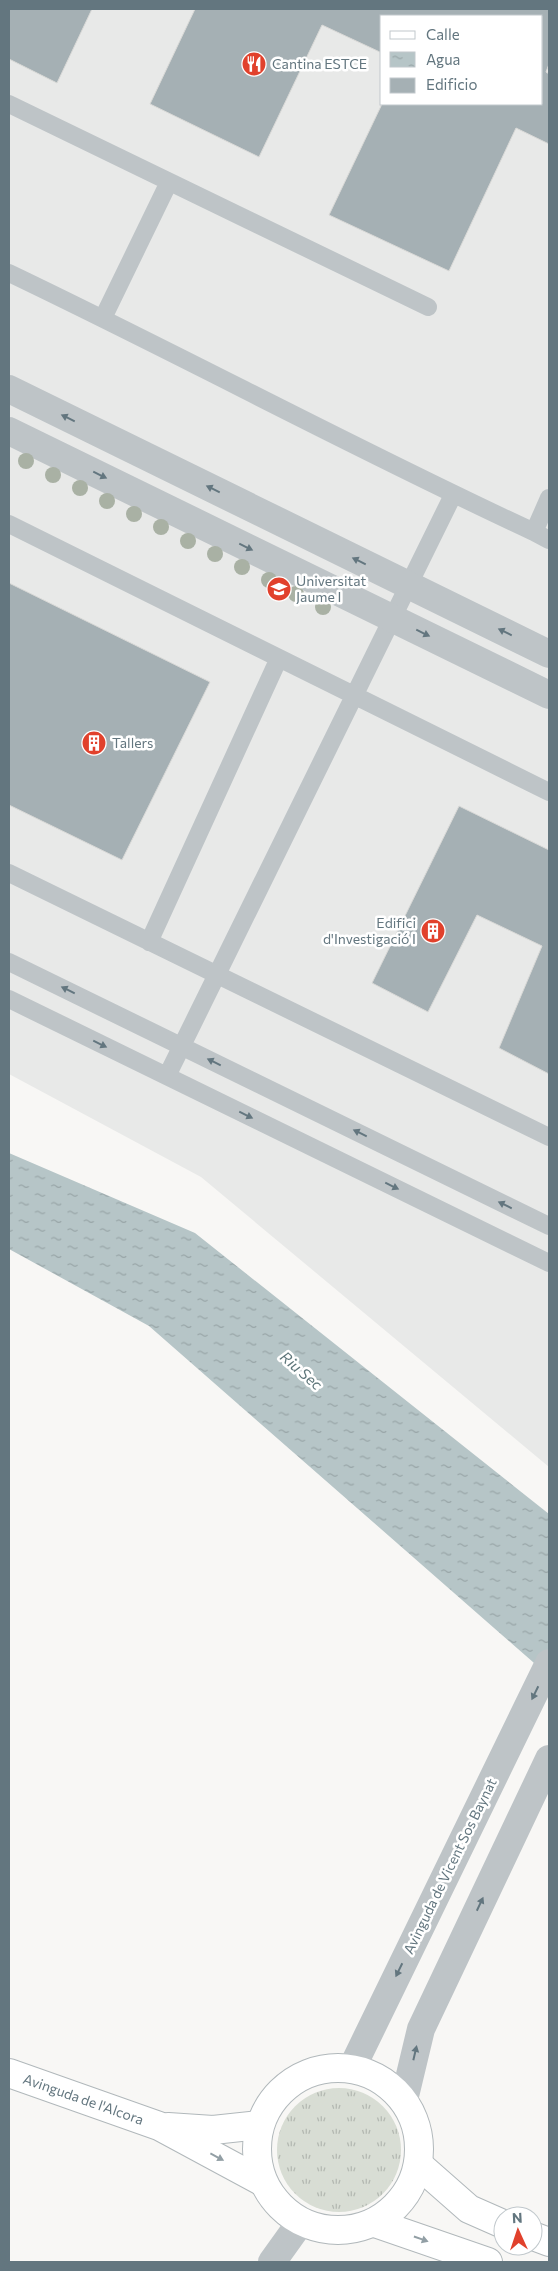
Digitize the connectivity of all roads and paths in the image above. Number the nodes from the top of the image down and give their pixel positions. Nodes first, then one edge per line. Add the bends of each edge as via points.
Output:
1 (9, 104) edge
2 (169, 182) junction
3 (9, 273) edge
4 (428, 307) dead end
5 (103, 318) junction
6 (9, 389) edge
7 (9, 431) edge
8 (453, 495) junction
9 (549, 498) edge
10 (9, 524) edge
11 (541, 536) edge
12 (409, 585) junction
13 (392, 618) junction
14 (549, 654) edge
15 (279, 658) junction
16 (354, 695) junction
17 (549, 695) edge
18 (549, 792) edge
19 (9, 873) edge
20 (149, 942) junction
21 (9, 962) edge
22 (217, 974) junction
23 (9, 999) edge
24 (181, 1046) junction
25 (166, 1076) junction
26 (549, 1137) edge
27 (549, 1226) edge
28 (549, 1264) edge
29 (549, 1664) edge
30 (549, 1759) edge
31 (352, 2068) junction
32 (9, 2073) edge
33 (404, 2100) junction
34 (259, 2124) junction
35 (159, 2126) junction
36 (419, 2165) junction
37 (261, 2181) junction
38 (493, 2220) edge
39 (300, 2223) junction
40 (375, 2223) junction
41 (272, 2262) edge
42 (488, 2262) edge

1 - 2 lane
2 - 4 lane
2 - 5 lane
3 - 5 lane
5 - 8 lane
12 -> 6 street
7 -> 13 street
8 - 11 lane
8 - 12 lane
9 - 11 lane
10 - 15 lane
12 - 13 lane
14 -> 12 street
13 - 16 lane
13 -> 17 street
15 - 16 lane
15 - 20 lane
16 - 18 lane
16 - 22 lane
19 - 20 lane
20 - 22 lane
24 -> 21 lane
22 - 24 lane
22 - 26 lane
23 -> 25 lane
24 - 25 lane
27 -> 24 lane
25 -> 28 lane
29 -> 31 street, Avinguda de Vicent Sos Baynat
33 -> 30 street via 421,2029
31 - 33 main road via 381,2079
31 - 34 main road via 313,2071 279,2091
32 - 35 main road, Avinguda de l'Alcora
33 - 36 main road via 418,2131
34 - 35 main road, Avinguda de l'Alcora via 213,2130
34 - 37 main road via 255,2152
35 -> 37 main road, Avinguda de l'Alcora
36 - 38 main road via 469,2209
36 - 40 main road via 403,2199
37 - 39 main road
39 - 40 main road via 337,2232
39 - 41 street
40 -> 42 main road

